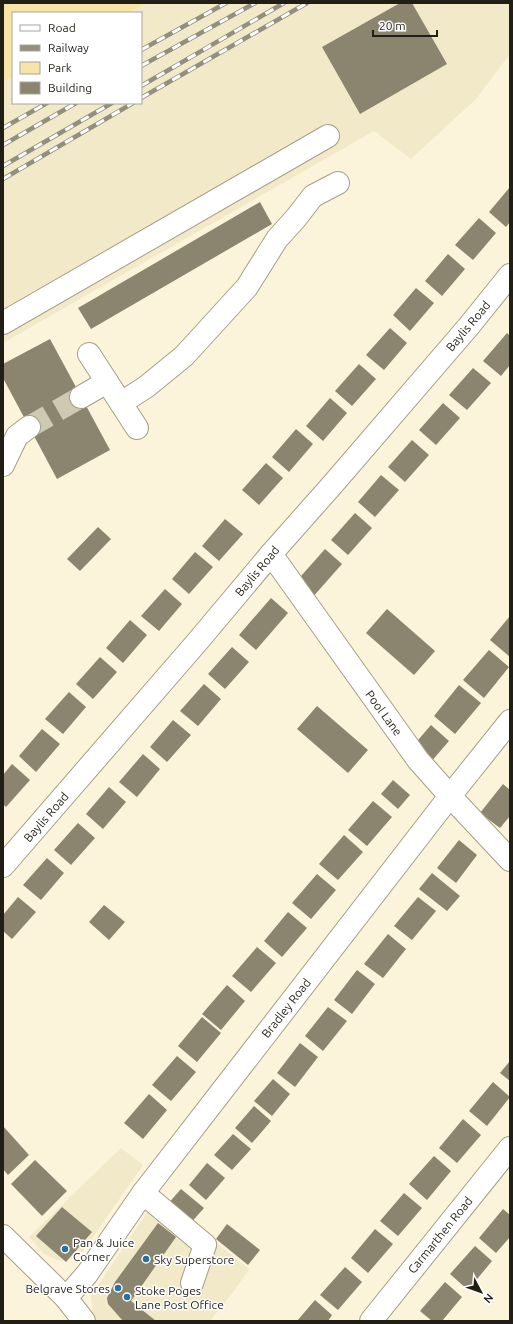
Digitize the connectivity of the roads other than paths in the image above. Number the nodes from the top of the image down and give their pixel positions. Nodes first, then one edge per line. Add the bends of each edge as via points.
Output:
1 (328, 136) dead end
2 (338, 183) dead end
3 (510, 275) edge
4 (3, 324) edge
5 (89, 354) dead end
6 (107, 382) junction
7 (82, 397) tunnel mouth
8 (120, 403) junction
9 (30, 427) tunnel mouth
10 (137, 428) dead end
11 (3, 464) edge
12 (271, 554) junction
13 (510, 721) edge
14 (450, 796) junction
15 (510, 860) edge
16 (3, 866) edge
17 (510, 1148) edge
18 (144, 1193) junction
19 (3, 1236) edge
20 (192, 1283) dead end
21 (66, 1298) junction
22 (84, 1321) edge
23 (371, 1321) edge

1 - 4 street
2 - 8 street via 313,196 277,239 247,287 184,356 146,387
3 - 12 street, Baylis Road
5 - 6 street
6 - 7 street
6 - 8 street
8 - 10 street
9 - 11 street via 17,436
12 - 14 street, Pool Lane via 418,760
12 - 16 street, Baylis Road
13 - 14 street, Bradley Road
14 - 15 street, Pool Lane
14 - 18 street, Bradley Road
17 - 23 street, Carmarthen Road
18 - 20 street via 206,1245
18 - 21 street, Bradley Road via 87,1274
19 - 21 street
21 - 22 street

